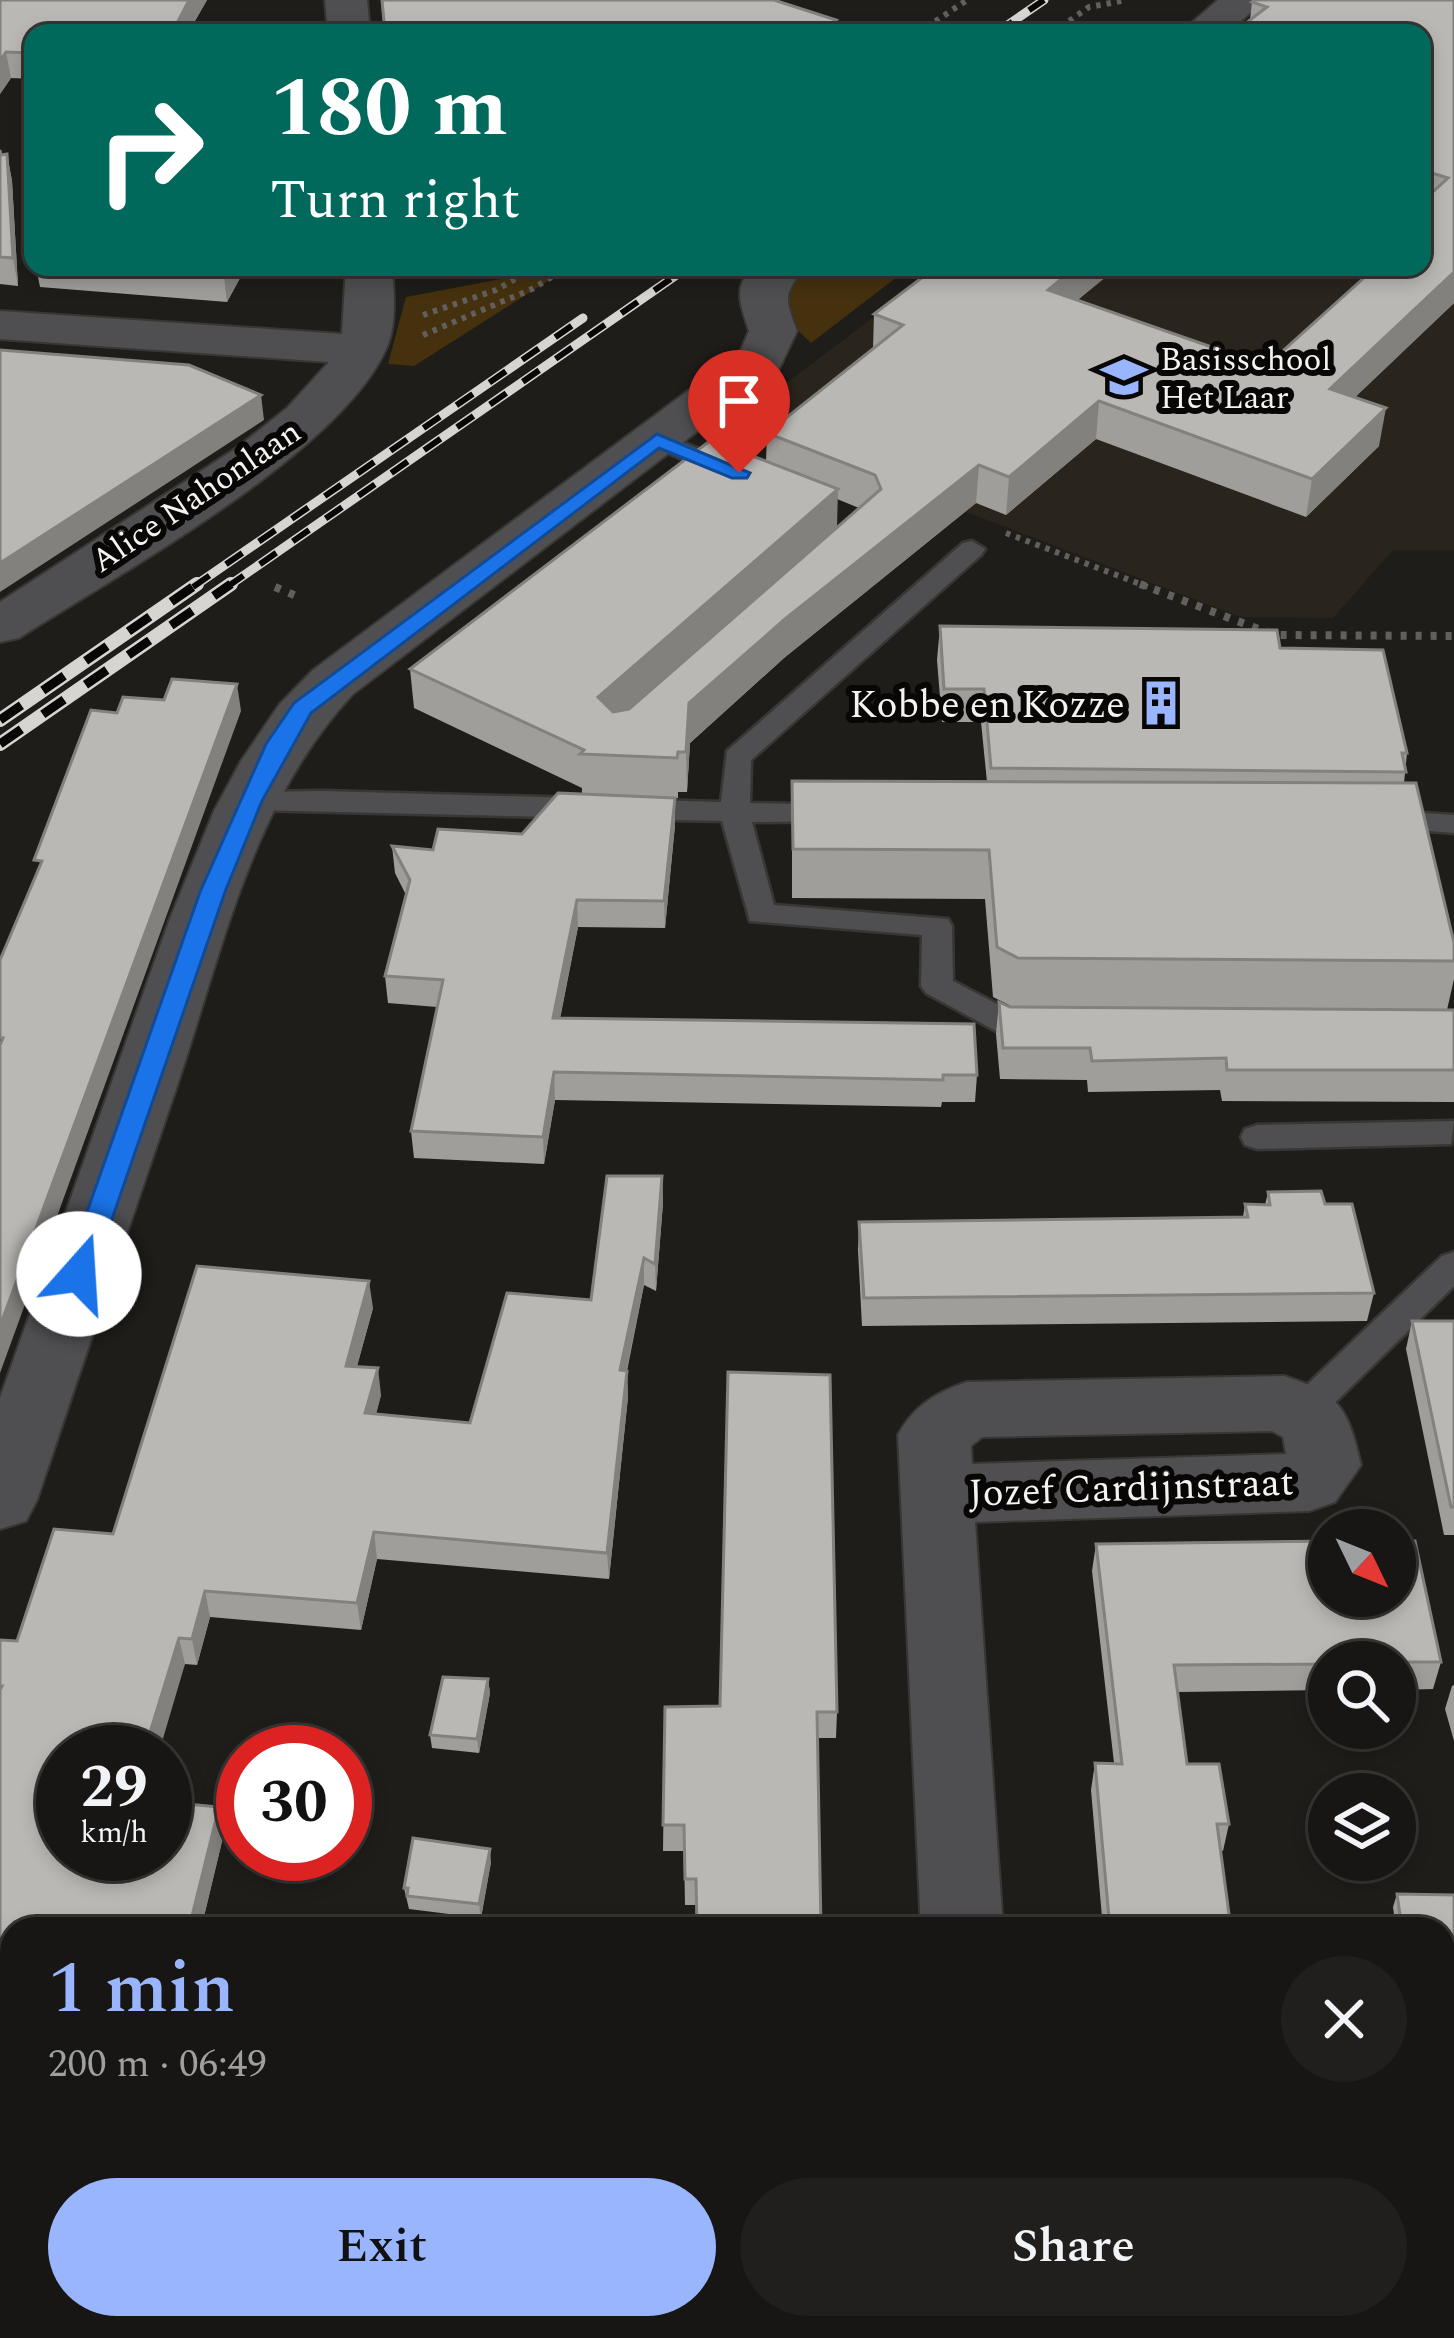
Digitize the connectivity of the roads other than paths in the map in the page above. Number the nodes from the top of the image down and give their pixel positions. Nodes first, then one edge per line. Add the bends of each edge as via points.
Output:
1 (1244, 0) edge
2 (1213, 24) edge
3 (771, 276) edge
4 (366, 309) edge
5 (0, 325) edge
6 (676, 427) junction
7 (760, 482) edge
8 (971, 549) dead end
9 (0, 626) edge
10 (250, 801) junction
11 (735, 814) junction
12 (876, 814) edge
13 (1346, 818) edge
14 (1454, 824) edge
15 (1076, 1024) edge
16 (1257, 1137) dead end
17 (1453, 1137) edge
18 (1454, 1265) edge
19 (1301, 1413) joint
20 (0, 1500) edge
21 (961, 1917) edge

1 - 2 street
3 - 6 street via 764,302 773,331 762,359
4 - 5 street
4 - 9 street, Alice Nahonlaan via 331,397 282,440
6 - 7 lane
6 - 10 street via 302,708
8 - 11 lane via 737,757
10 - 11 lane
10 - 20 street
11 - 12 lane
11 - 15 lane via 761,914 937,926 937,986 1006,1023
13 - 14 lane
16 - 17 lane
18 - 19 lane
19 - 21 street, Jozef Cardijnstraat via 1284,1403 967,1410 934,1435

